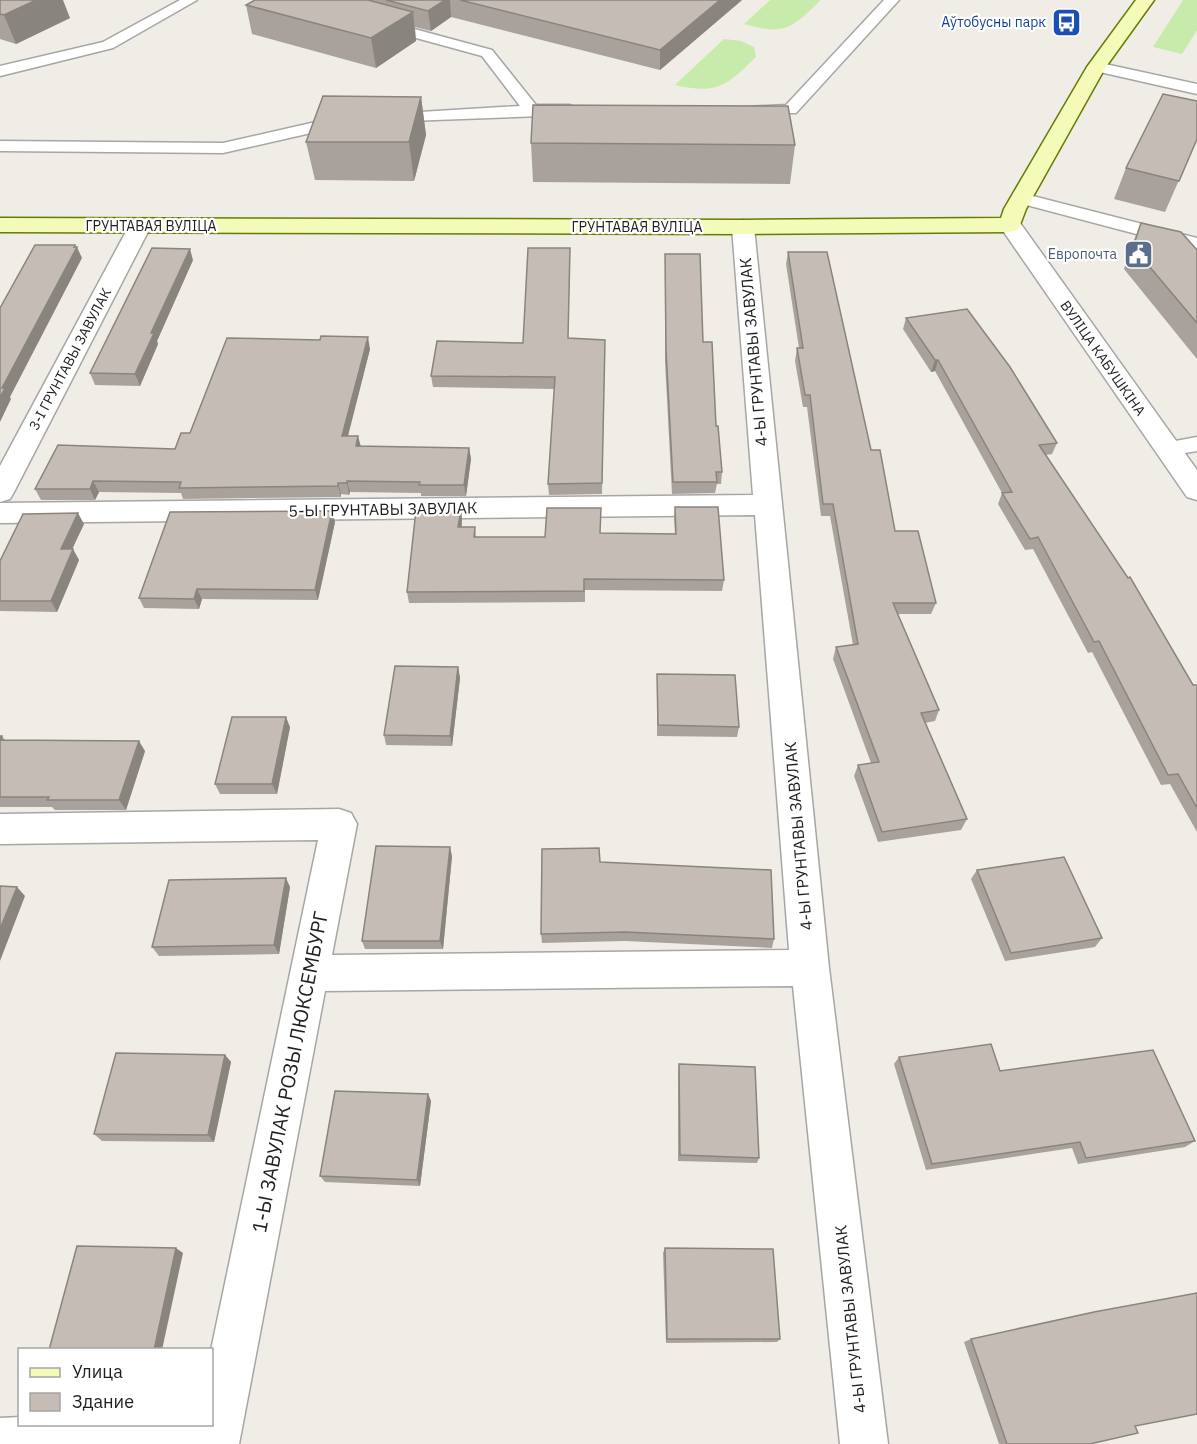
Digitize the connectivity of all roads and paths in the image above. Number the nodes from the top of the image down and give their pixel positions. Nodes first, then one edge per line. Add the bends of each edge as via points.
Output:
1 (190, 0) edge
2 (892, 0) edge
3 (1145, 0) edge
4 (367, 21) edge
5 (1096, 67) junction
6 (0, 71) edge
7 (1197, 89) edge
8 (531, 110) junction
9 (590, 110) edge
10 (731, 110) edge
11 (0, 146) edge
12 (1021, 198) junction
13 (0, 225) edge
14 (1010, 225) junction
15 (140, 226) junction
16 (743, 227) junction
17 (1197, 243) edge
18 (1197, 444) edge
19 (1167, 448) junction
20 (1197, 490) edge
21 (0, 492) edge
22 (766, 505) junction
23 (0, 513) edge
24 (0, 829) edge
25 (810, 968) junction
26 (310, 973) junction
27 (0, 1442) edge
28 (864, 1444) edge

1 - 6 lane via 108,45
2 - 10 lane via 789,110
3 - 5 main road
4 - 8 lane via 487,53
5 - 7 lane
5 - 12 main road
8 - 9 lane
8 - 11 lane via 333,123 223,148
12 - 14 main road
12 - 17 lane
13 - 15 main road, ГРУНТАВАЯ ВУЛІЦА
14 - 16 main road, ГРУНТАВАЯ ВУЛІЦА
14 - 19 street, ВУЛІЦА КАБУШКІНА
15 - 16 main road, ГРУНТАВАЯ ВУЛІЦА
15 - 21 street, 3-І ГРУНТАВЫ ЗАВУЛАК
16 - 22 street, 4-Ы ГРУНТАВЫ ЗАВУЛАК
18 - 19 lane
19 - 20 street, ВУЛІЦА КАБУШКІНА
22 - 23 street, 5-Ы ГРУНТАВЫ ЗАВУЛАК
22 - 25 street, 4-Ы ГРУНТАВЫ ЗАВУЛАК
24 - 26 street, 1-Ы ЗАВУЛАК РОЗЫ ЛЮКСЕМБУРГ via 339,824
25 - 26 street
25 - 28 street, 4-Ы ГРУНТАВЫ ЗАВУЛАК
26 - 27 street, 1-Ы ЗАВУЛАК РОЗЫ ЛЮКСЕМБУРГ via 217,1439

